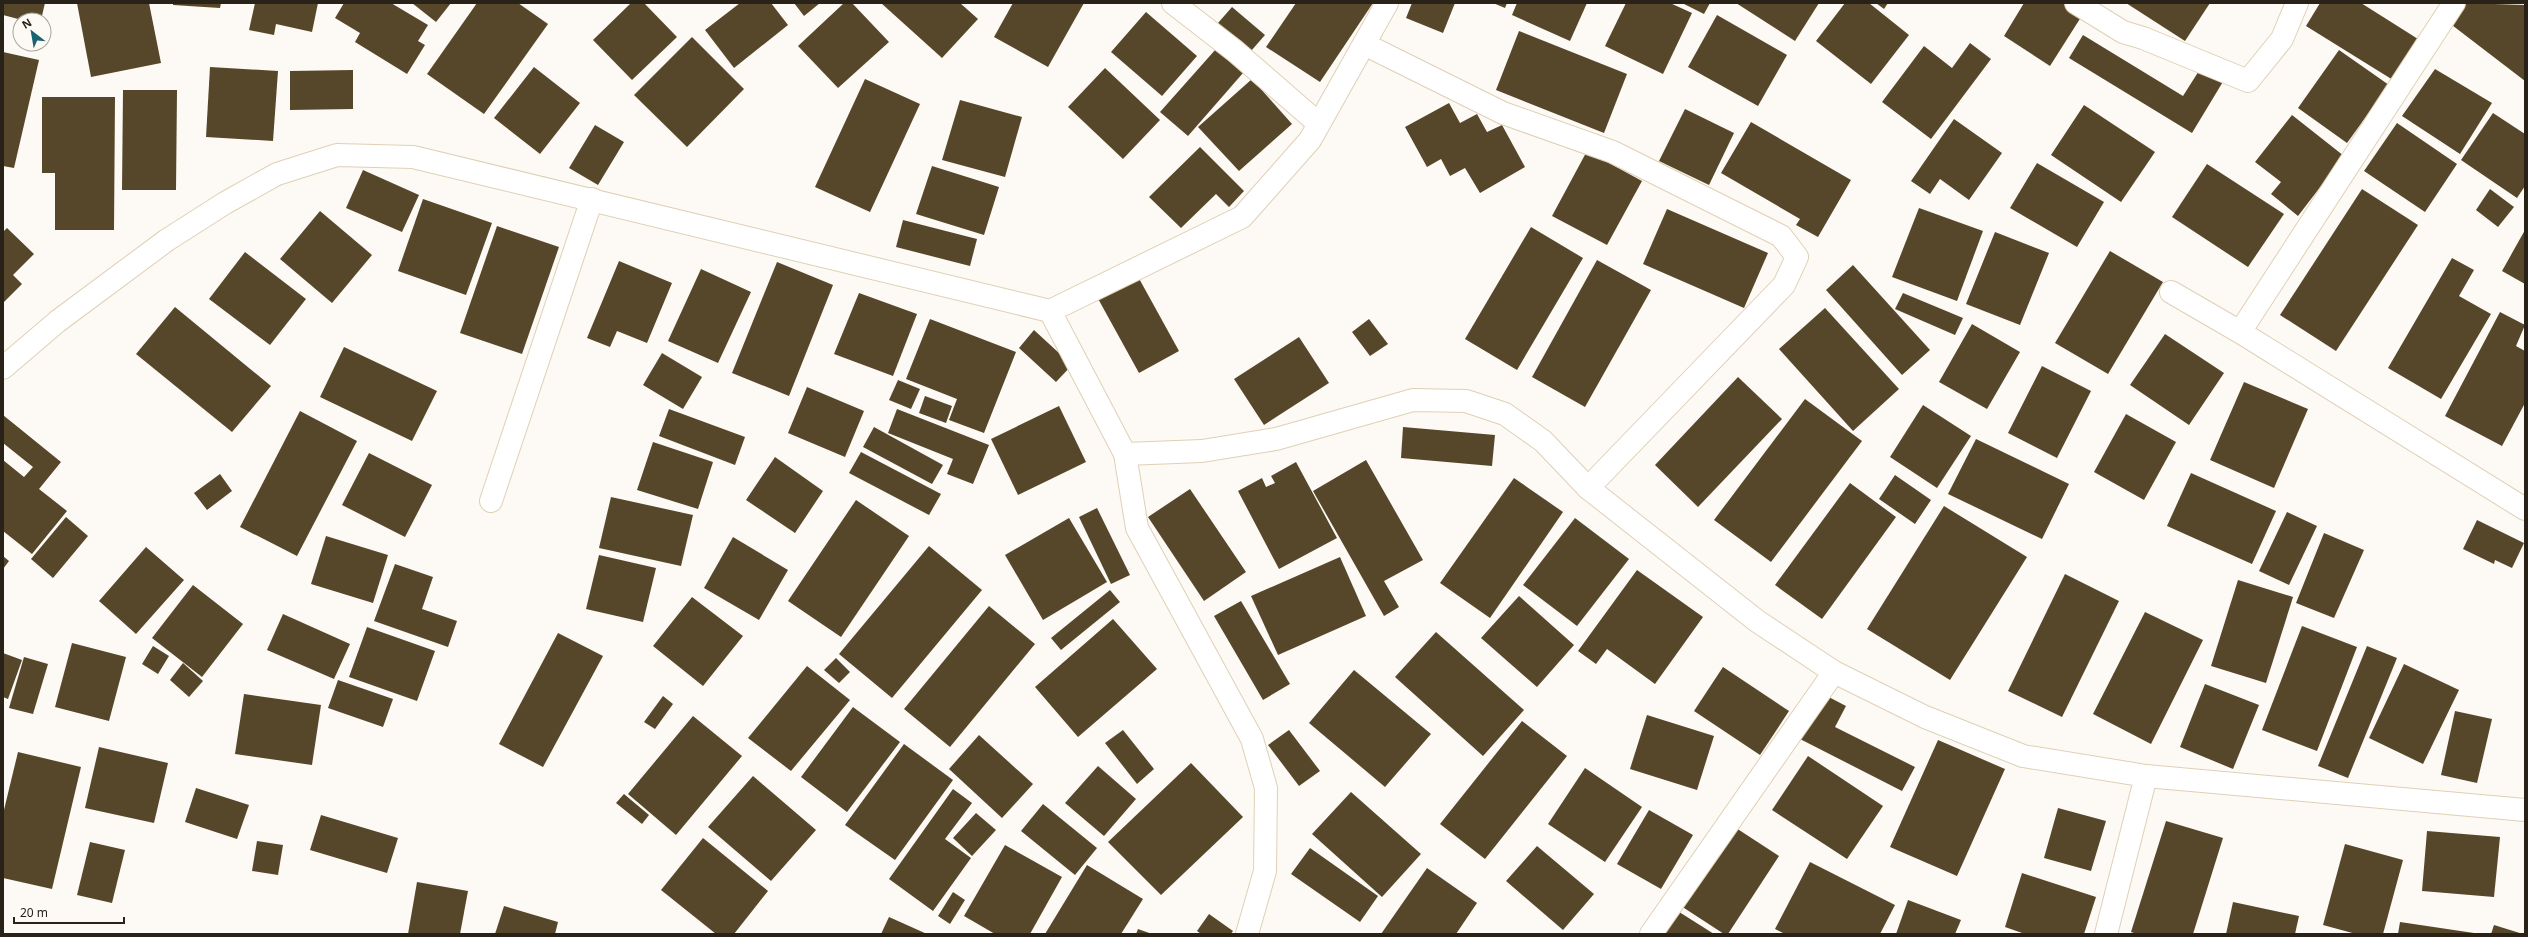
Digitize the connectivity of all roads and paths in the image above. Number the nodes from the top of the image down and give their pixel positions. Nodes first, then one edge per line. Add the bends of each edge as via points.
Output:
1 (1173, 3) edge
2 (1387, 3) edge
3 (2076, 3) edge
4 (2297, 3) edge
5 (2454, 3) edge
6 (1364, 44) junction
7 (1319, 124) junction
8 (592, 199) junction
9 (2171, 292) dead end
10 (1050, 311) junction
11 (2240, 332) junction
12 (3, 368) edge
13 (1125, 454) junction
14 (1588, 488) junction
15 (491, 501) dead end
16 (2525, 509) edge
17 (1834, 672) junction
18 (2146, 776) junction
19 (2525, 810) edge
20 (1247, 934) edge
21 (1651, 934) edge
22 (2106, 934) edge

1 - 7 street via 1235,51
2 - 6 street
3 - 4 street via 2123,32 2248,82 2282,39
5 - 11 street
6 - 7 street
6 - 14 street via 1503,113 1613,152 1781,236 1797,257 1784,285
7 - 10 street via 1310,140 1242,217
8 - 10 street
8 - 12 street via 413,157 337,155 277,174 225,203 109,281 58,320
8 - 15 street
9 - 11 street
10 - 13 street
11 - 16 street
13 - 14 street via 1202,451 1276,440 1413,400 1466,401 1512,418 1543,441
13 - 20 street via 1137,528 1252,739 1266,788 1265,871
14 - 17 street via 1757,621
17 - 18 street via 1925,717 2023,756
17 - 21 street
18 - 19 street
18 - 22 street

